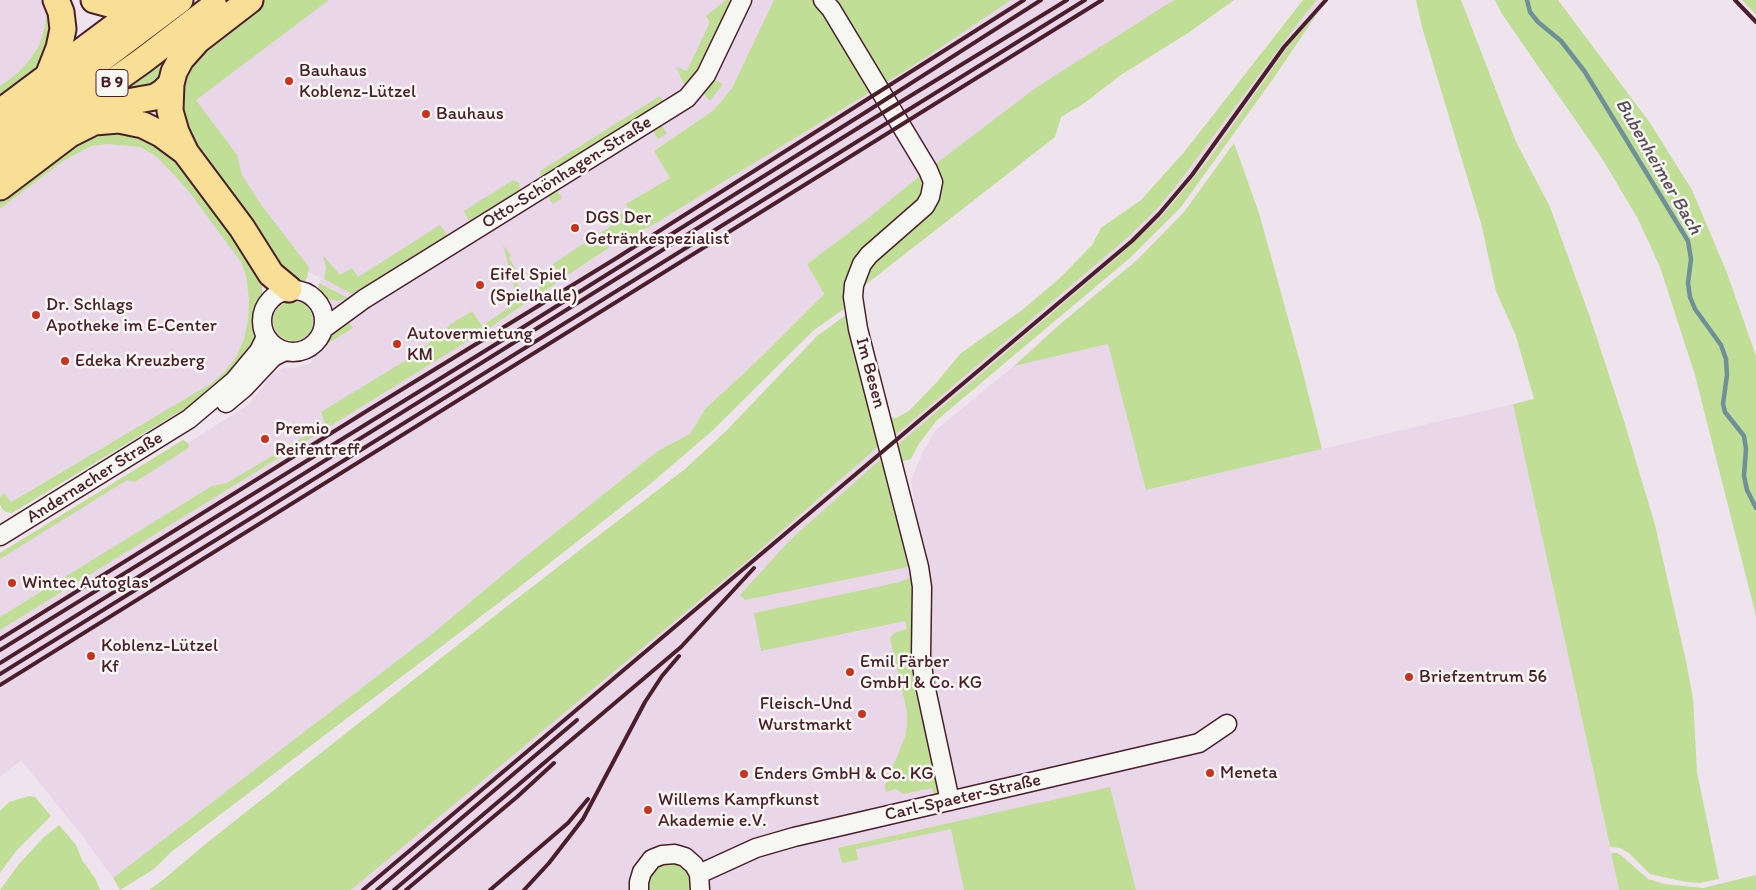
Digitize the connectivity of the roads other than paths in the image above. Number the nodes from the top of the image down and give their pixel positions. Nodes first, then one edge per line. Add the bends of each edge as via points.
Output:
1 (56, 0) edge
2 (94, 0) edge
3 (132, 0) edge
4 (150, 0) edge
5 (180, 0) edge
6 (221, 0) edge
7 (250, 0) edge
8 (742, 0) edge
9 (823, 0) edge
10 (48, 76) junction
11 (170, 84) junction
12 (0, 112) edge
13 (94, 122) junction
14 (0, 135) edge
15 (186, 153) junction
16 (0, 162) edge
17 (0, 187) edge
18 (279, 294) junction
19 (319, 304) junction
20 (351, 307) junction
21 (323, 329) junction
22 (266, 337) junction
23 (285, 351) junction
24 (190, 419) junction
25 (0, 536) edge
26 (1227, 724) dead end
27 (950, 801) junction
28 (700, 882) edge
29 (639, 890) edge

1 - 10 highway via 63,29
2 - 3 highway via 109,4
4 - 10 highway
5 - 14 highway, B 9
6 - 16 highway, B 9
7 - 11 highway via 192,45 177,66
8 - 20 street, Otto-Schönhagen-Straße via 706,75 687,98
9 - 27 street, Im Besen via 933,182 925,206 862,264 853,297 858,329 919,566 924,680
10 - 12 highway
11 - 13 highway via 155,97 112,107
11 - 15 highway via 171,118
13 - 15 highway via 118,120 143,125
13 - 17 highway via 70,134
15 - 18 highway via 242,228 271,274
18 - 19 street via 302,290
18 - 22 street via 266,304 261,317
19 - 20 street
19 - 21 street via 323,313
20 - 21 street, Otto-Schönhagen-Straße
21 - 23 street, Andernacher Straße via 309,348
22 - 23 street
22 - 24 street, Andernacher Straße via 259,351 234,381
23 - 24 street, Andernacher Straße via 273,356 233,398 206,414
24 - 25 street, Andernacher Straße
26 - 27 street, Carl-Spaeter-Straße via 1199,743
27 - 28 street, Carl-Spaeter-Straße via 756,848
28 - 29 street, Carl-Spaeter-Straße via 694,865 685,857 662,855 652,859 642,872

